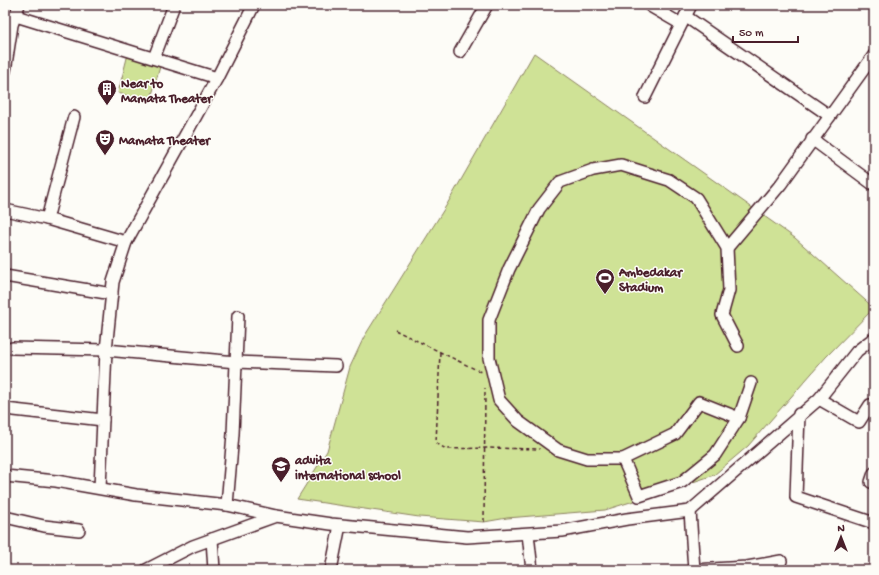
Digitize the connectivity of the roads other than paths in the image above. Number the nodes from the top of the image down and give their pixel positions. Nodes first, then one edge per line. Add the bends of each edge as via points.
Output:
1 (174, 5) edge
2 (254, 5) edge
3 (487, 5) edge
4 (691, 5) edge
5 (650, 6) edge
6 (18, 10) edge
7 (5, 16) edge
8 (683, 20) junction
9 (460, 52) dead end
10 (874, 55) edge
11 (154, 58) junction
12 (5, 71) edge
13 (217, 78) junction
14 (645, 97) dead end
15 (830, 116) junction
16 (74, 117) dead end
17 (812, 139) junction
18 (874, 185) edge
19 (5, 210) edge
20 (47, 219) junction
21 (126, 242) junction
22 (727, 248) junction
23 (5, 276) edge
24 (112, 294) junction
25 (238, 316) dead end
26 (874, 337) edge
27 (738, 346) dead end
28 (12, 348) dead end
29 (106, 350) junction
30 (236, 362) junction
31 (336, 366) dead end
32 (751, 383) dead end
33 (819, 399) junction
34 (874, 406) edge
35 (5, 409) edge
36 (799, 414) junction
37 (739, 418) junction
38 (103, 420) junction
39 (624, 459) junction
40 (5, 476) edge
41 (100, 488) junction
42 (227, 505) junction
43 (690, 511) junction
44 (276, 516) junction
45 (5, 517) edge
46 (874, 523) edge
47 (340, 525) junction
48 (79, 530) dead end
49 (528, 534) junction
50 (212, 538) junction
51 (781, 560) dead end
52 (146, 570) edge
53 (214, 570) edge
54 (331, 570) edge
55 (532, 570) edge
56 (694, 570) edge

1 - 11 street
2 - 13 street
3 - 9 street
4 - 8 street
5 - 8 street
6 - 7 street
6 - 11 street
6 - 12 street via 12,25
8 - 14 street
8 - 15 street
10 - 15 street
11 - 13 street
13 - 21 street
15 - 17 street
16 - 20 street
17 - 18 street
17 - 22 street via 781,184
19 - 20 street
20 - 21 street
21 - 24 street via 113,282
22 - 27 street via 729,290 722,315
22 - 39 street via 696,198 669,180 621,165 593,170 560,182 539,209 509,270 489,320 489,358 499,400 518,421 558,450 587,459
23 - 24 street
24 - 29 street
25 - 30 street
26 - 33 street via 857,351
28 - 29 street
29 - 30 street
29 - 38 street
30 - 31 street
30 - 42 street
32 - 37 street
33 - 34 street via 859,422 870,405
33 - 36 street
35 - 38 street
36 - 43 street
36 - 46 street via 796,497
37 - 39 street via 699,402 674,434
37 - 39 street via 715,455 682,482 639,496
38 - 41 street
40 - 41 street
41 - 42 street via 136,495
42 - 44 street
43 - 49 street
43 - 56 street
44 - 47 street
44 - 50 street
45 - 48 street via 44,526
47 - 49 street via 467,537
47 - 54 street
49 - 55 street
50 - 52 street
50 - 53 street
51 - 56 street via 747,567

